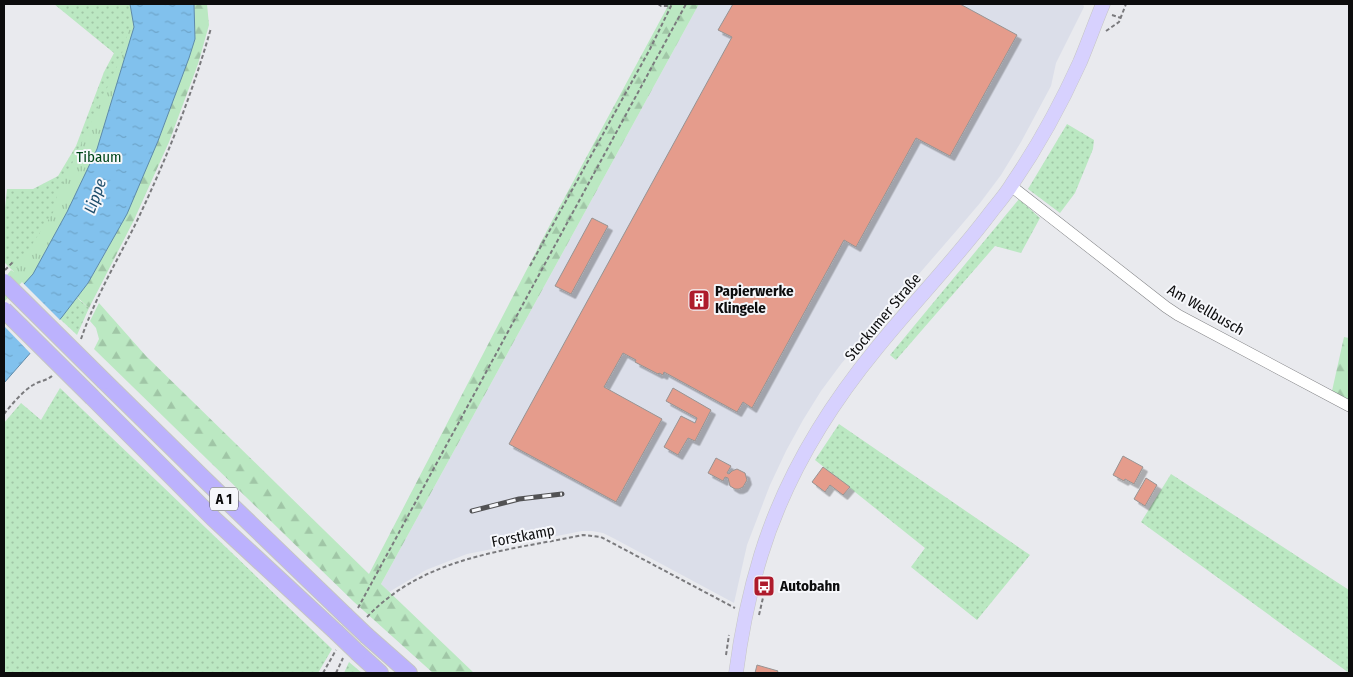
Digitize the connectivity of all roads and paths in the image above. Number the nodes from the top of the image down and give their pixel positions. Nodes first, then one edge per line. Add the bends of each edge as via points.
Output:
1 (658, 4) edge
2 (686, 4) edge
3 (1102, 4) edge
4 (1126, 4) edge
5 (671, 5) edge
6 (211, 28) dead end
7 (1104, 35) dead end
8 (1011, 186) junction
9 (14, 261) dead end
10 (530, 266) dead end
11 (4, 272) edge
12 (4, 282) edge
13 (93, 306) dead end
14 (4, 310) edge
15 (13, 403) dead end
16 (1349, 406) edge
17 (4, 414) edge
18 (768, 570) dead end
19 (352, 612) junction
20 (752, 615) junction
21 (367, 617) dead end
22 (336, 649) dead end
23 (351, 655) junction
24 (323, 673) edge
25 (336, 673) edge
26 (380, 673) edge
27 (409, 673) edge
28 (736, 673) edge

1 - 5 path
2 - 19 path
3 - 8 main road, Stockumer Straße via 1080,62
4 - 7 path via 1119,22
5 - 10 path
6 - 13 path via 171,143 136,222
8 - 16 street, Am Wellbusch via 1178,315
8 - 20 main road, Stockumer Straße via 876,349 816,432 778,507 761,555
9 - 11 path
12 - 19 highway, A 1, bridge via 104,381
14 - 23 highway, A 1, bridge via 214,519 336,632
15 - 17 path
18 - 20 path via 768,579
19 - 27 highway, A 1, bridge via 368,636
20 - 21 path, Forstkamp via 601,537 583,536 451,564 400,589
20 - 28 main road, Stockumer Straße
22 - 24 path
23 - 25 path
23 - 26 highway, A 1

